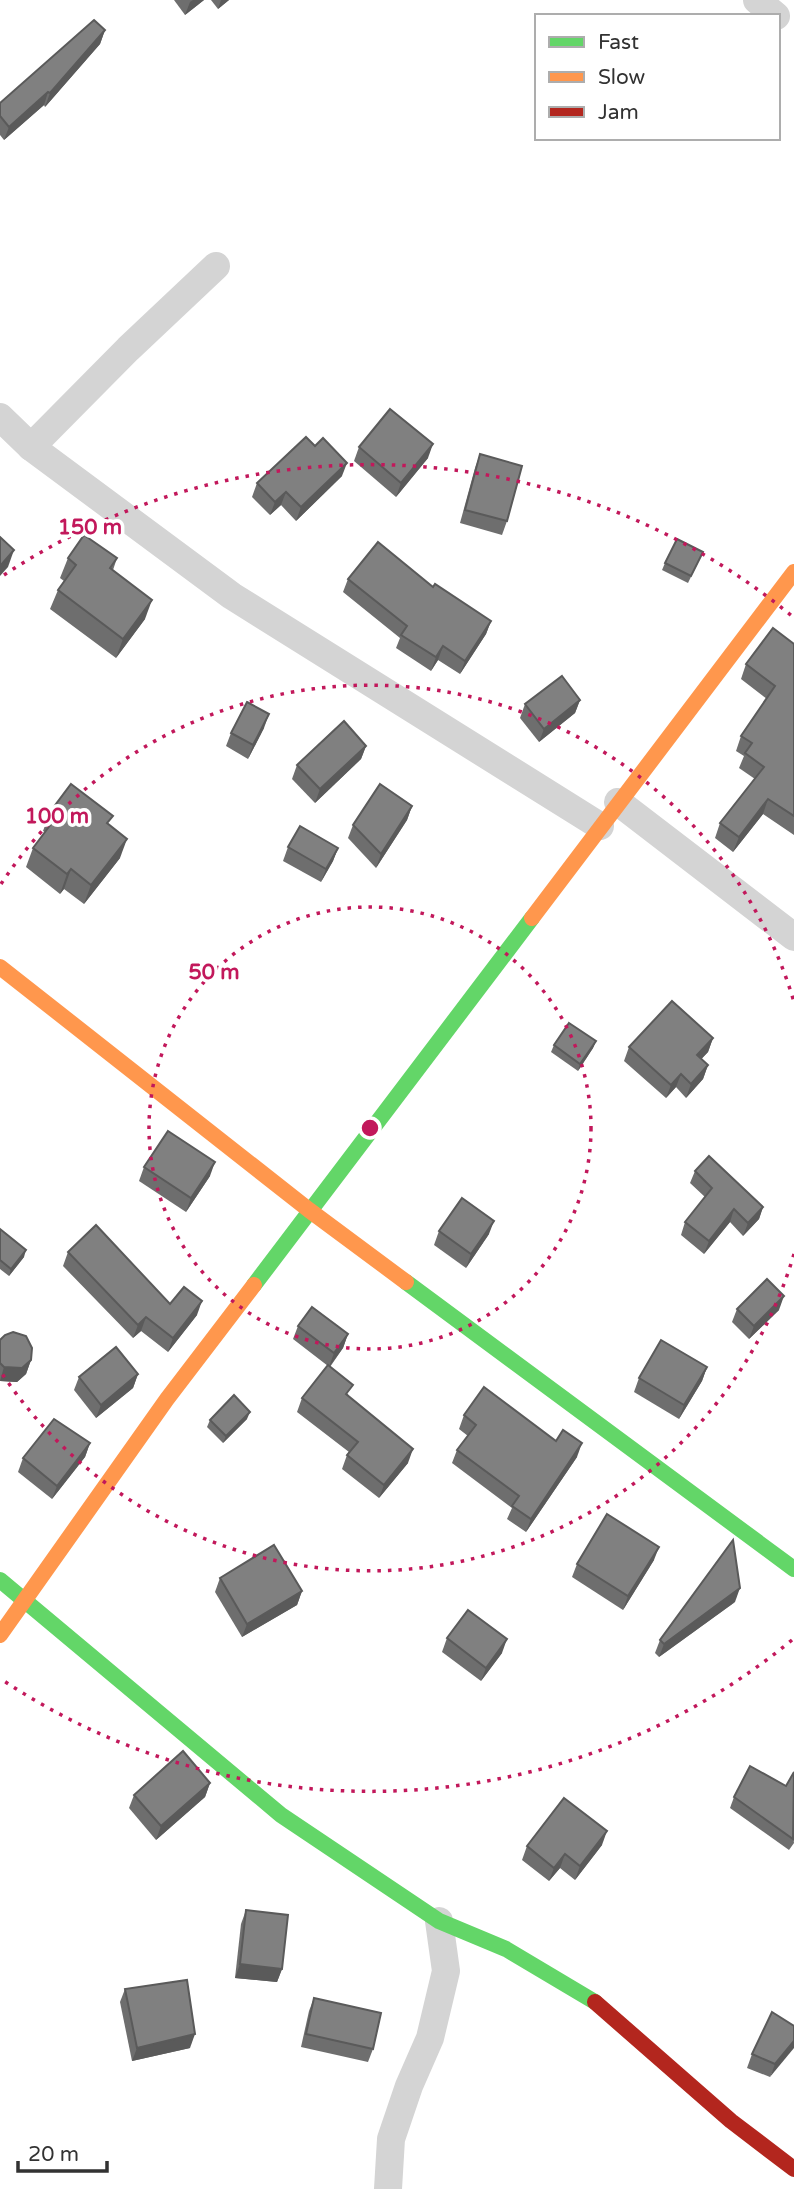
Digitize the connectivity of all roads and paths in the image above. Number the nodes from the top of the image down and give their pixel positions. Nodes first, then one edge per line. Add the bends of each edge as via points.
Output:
1 (757, 0) edge
2 (773, 14) edge
3 (780, 19) edge
4 (794, 30) edge
5 (216, 266) dead end
6 (0, 417) edge
7 (31, 447) junction
8 (794, 572) edge
9 (618, 802) junction
10 (600, 826) junction
11 (794, 937) edge
12 (0, 967) edge
13 (309, 1210) junction
14 (794, 1569) edge
15 (0, 1580) edge
16 (26, 1600) junction
17 (0, 1635) edge
18 (439, 1922) junction
19 (794, 2169) edge
20 (388, 2189) edge

1 - 2 street
3 - 4 street
5 - 7 street
6 - 7 street
7 - 10 street via 232,596
8 - 9 street
9 - 10 street
9 - 11 street
10 - 13 street
12 - 13 street
13 - 14 street
13 - 16 street via 167,1399
15 - 16 street
16 - 17 street
16 - 18 street via 281,1815
18 - 19 street via 506,1949 588,1996 731,2121
18 - 20 street via 446,1971 430,2038 391,2139

